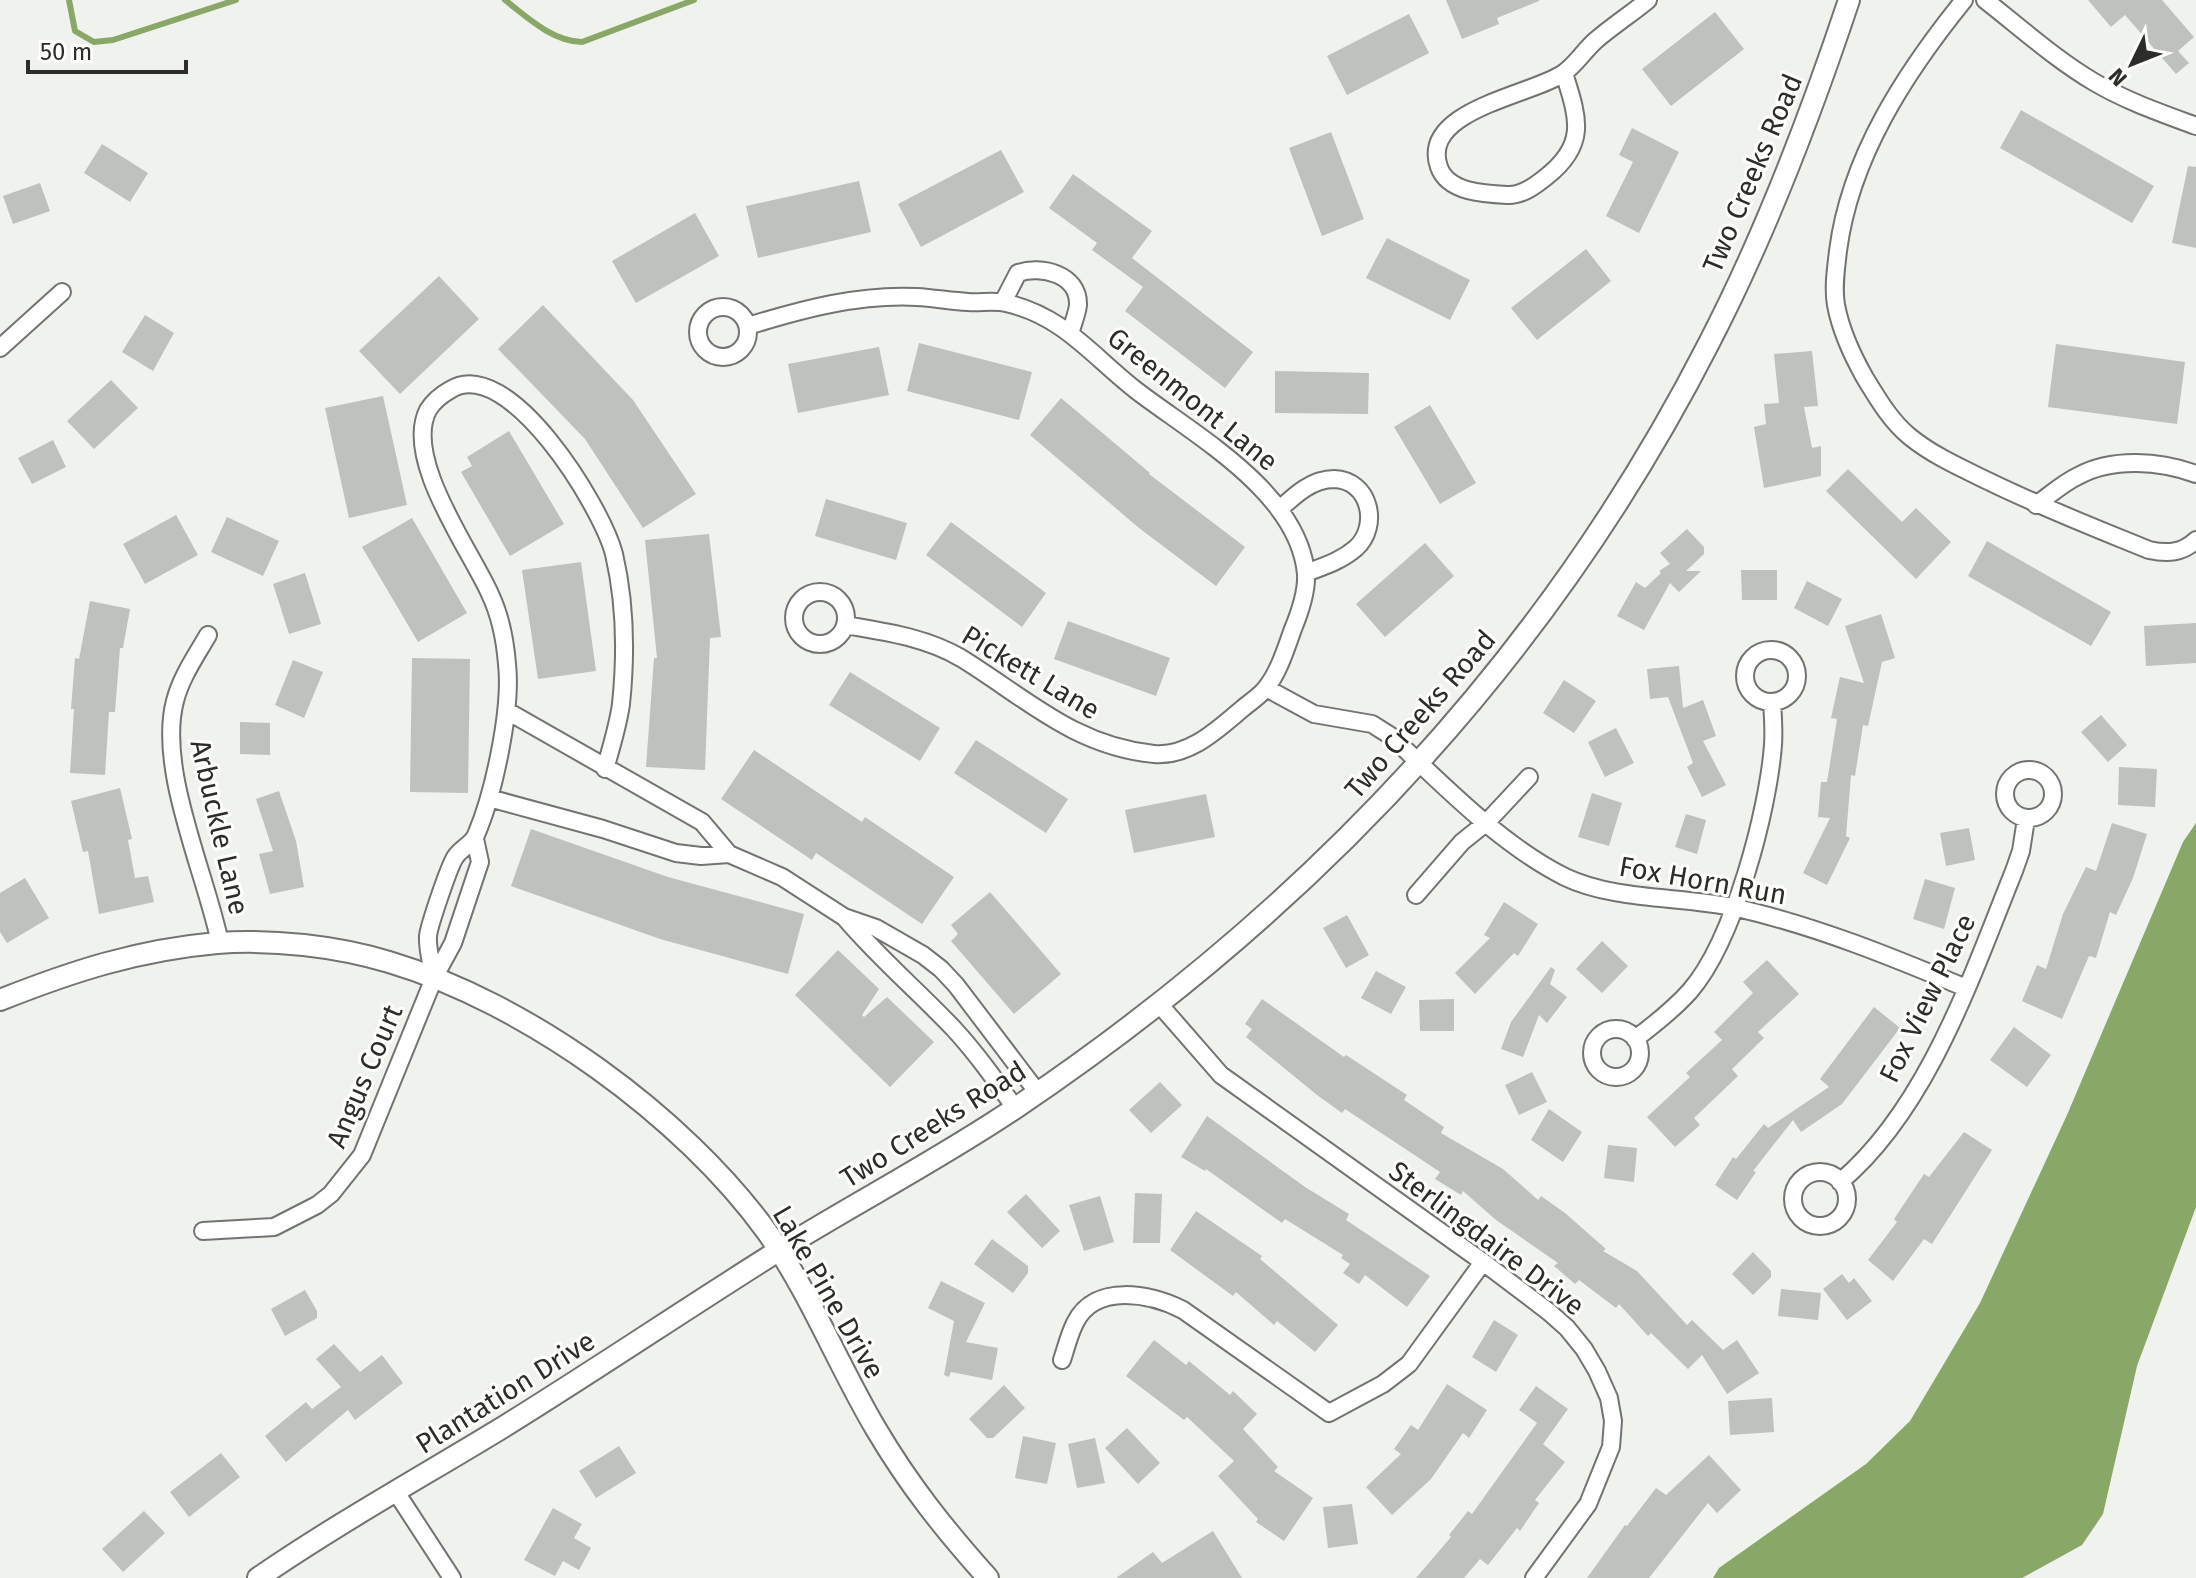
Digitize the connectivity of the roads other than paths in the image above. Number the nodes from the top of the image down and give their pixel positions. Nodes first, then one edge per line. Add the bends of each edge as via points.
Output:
1 (1648, 0) edge
2 (1849, 0) edge
3 (1964, 0) edge
4 (1985, 0) edge
5 (1564, 73) junction
6 (2196, 126) edge
7 (62, 292) dead end
8 (1003, 302) junction
9 (748, 326) dead end
10 (1071, 331) junction
11 (0, 348) edge
12 (2196, 474) edge
13 (2036, 505) junction
14 (1281, 508) junction
15 (2196, 540) edge
16 (1306, 573) junction
17 (845, 625) dead end
18 (208, 635) dead end
19 (1266, 688) junction
20 (1772, 702) dead end
21 (507, 711) junction
22 (1420, 763) junction
23 (605, 769) junction
24 (1529, 777) dead end
25 (489, 798) junction
26 (2026, 819) dead end
27 (1487, 822) junction
28 (475, 839) junction
29 (729, 854) junction
30 (1416, 895) dead end
31 (1736, 908) junction
32 (844, 917) junction
33 (220, 943) junction
34 (434, 978) junction
35 (1966, 988) junction
36 (0, 1000) edge
37 (1160, 1005) junction
38 (1635, 1039) dead end
39 (1038, 1093) junction
40 (1015, 1108) junction
41 (1840, 1182) dead end
42 (203, 1231) dead end
43 (779, 1250) junction
44 (1483, 1262) junction
45 (1062, 1360) dead end
46 (396, 1492) junction
47 (258, 1578) edge
48 (452, 1578) edge
49 (988, 1578) edge
50 (1534, 1578) edge

1 - 5 street via 1594,41
2 - 22 street, Two Creeks Road via 1771,211 1710,342 1650,451 1557,593
3 - 13 street via 1937,34 1868,148 1841,230 1836,303 1859,367 1907,435
4 - 6 street via 2095,83
5 - 5 street via 1470,112 1449,128 1437,152 1444,177 1458,187 1487,194 1515,195 1536,186 1569,155 1576,140 1577,116
7 - 11 street
8 - 9 street, Greenmont Lane via 867,298
8 - 10 street, Greenmont Lane via 1038,312
8 - 10 street, Greenmont Lane via 1018,273 1032,268 1050,271 1064,277 1078,303
10 - 14 street, Greenmont Lane via 1121,378 1247,473
12 - 13 street via 2132,463 2103,466 2078,475
13 - 15 street via 2149,550 2180,551
14 - 16 street, Greenmont Lane
14 - 16 street, Greenmont Lane via 1300,490 1332,479 1348,481 1361,492 1371,513 1358,546 1338,561
16 - 19 street, Greenmont Lane via 1296,622
17 - 19 street, Pickett Lane via 910,636 960,657 1073,732 1156,754 1201,742
18 - 33 street, Arbuckle Lane via 183,680 171,725 174,766
19 - 22 street via 1314,714 1372,724
20 - 31 street via 1767,785
21 - 23 street
21 - 23 street via 503,628 490,592 453,529 426,459 423,431 428,411 457,385 475,383 499,391 551,443 583,487 613,552 624,648 621,706
21 - 25 street
22 - 27 street, Fox Horn Run
22 - 37 street, Two Creeks Road via 1301,883
23 - 29 street via 702,822
24 - 27 street
25 - 28 street
25 - 29 street via 676,853
26 - 35 street, Fox View Place via 2014,871
27 - 30 street
27 - 31 street, Fox Horn Run via 1568,878 1607,890
28 - 34 street, Angus Court via 480,862 453,943
28 - 34 street via 455,858 428,936
29 - 32 street via 782,877
31 - 35 street, Fox Horn Run via 1833,936
31 - 38 street via 1692,989
32 - 39 street via 876,928 941,969
32 - 40 street via 955,1030
33 - 34 street, Lake Pine Drive via 345,951
33 - 36 street, Lake Pine Drive via 115,959
34 - 42 street, Angus Court via 376,1125 339,1186 317,1205 274,1227
34 - 43 street, Lake Pine Drive via 545,1035 658,1115
35 - 41 street, Fox View Place via 1899,1113
37 - 39 street, Two Creeks Road
37 - 44 street, Sterlingdaire Drive via 1221,1075
39 - 40 street, Two Creeks Road
40 - 43 street, Two Creeks Road
43 - 46 street, Plantation Drive
43 - 49 street, Lake Pine Drive via 892,1455 925,1505
44 - 45 street via 1409,1364 1329,1413 1183,1310 1142,1295 1100,1300 1082,1312
44 - 50 street, Sterlingdaire Drive via 1567,1328 1597,1371 1613,1421 1611,1447 1588,1504
46 - 47 street, Plantation Drive
46 - 48 street

